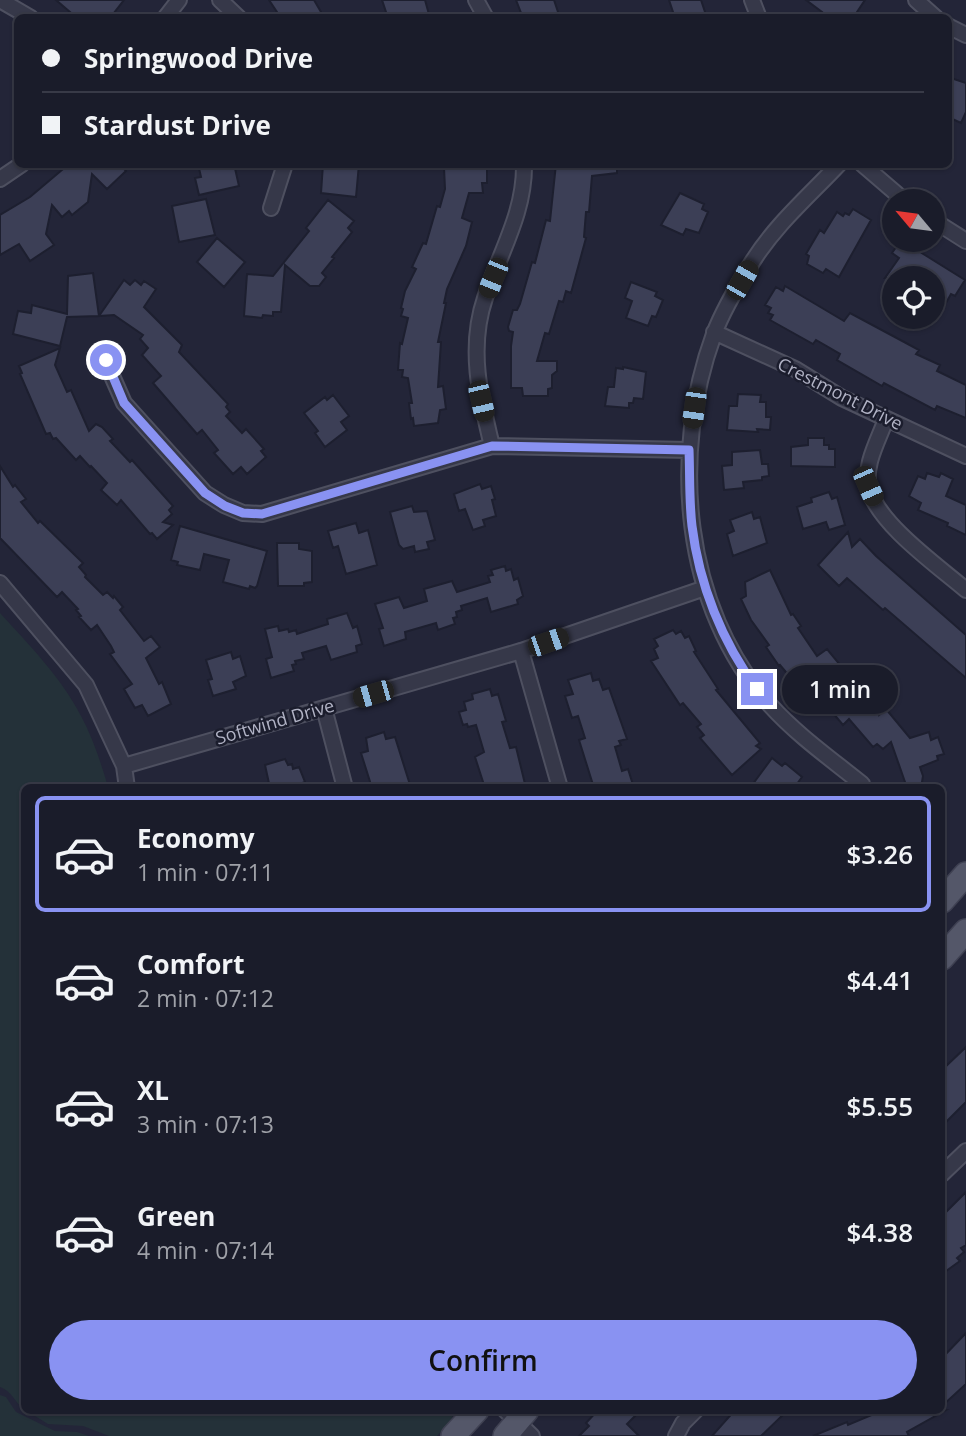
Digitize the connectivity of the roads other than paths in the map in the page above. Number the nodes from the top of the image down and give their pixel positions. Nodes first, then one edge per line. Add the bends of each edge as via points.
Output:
1 (0, 0) edge
2 (179, 0) edge
3 (220, 0) edge
4 (916, 0) edge
5 (24, 14) edge
6 (168, 14) edge
7 (235, 14) edge
8 (932, 14) edge
9 (16, 168) edge
10 (284, 168) edge
11 (524, 168) edge
12 (835, 168) edge
13 (867, 168) edge
14 (0, 179) edge
15 (891, 189) edge
16 (271, 208) dead end
17 (945, 228) edge
18 (966, 241) edge
19 (715, 332) junction
20 (106, 360) dead end
21 (886, 419) junction
22 (492, 446) junction
23 (689, 450) junction
24 (966, 456) edge
25 (0, 583) edge
26 (705, 588) junction
27 (966, 590) edge
28 (521, 651) junction
29 (324, 708) junction
30 (124, 765) junction
31 (126, 784) edge
32 (344, 784) edge
33 (559, 784) edge
34 (862, 784) dead end
35 (966, 874) edge
36 (945, 898) edge
37 (966, 931) edge
38 (945, 955) edge
39 (966, 1151) edge
40 (945, 1171) edge
41 (473, 1414) edge
42 (692, 1414) edge
43 (453, 1436) edge
44 (676, 1436) edge

1 - 5 street
2 - 6 street
3 - 7 street
4 - 8 street
9 - 14 street
10 - 16 street
11 - 22 street via 518,213 484,299 476,333 479,389
12 - 19 street via 753,261
13 - 15 street
17 - 18 street
19 - 21 street, Crestmont Drive
19 - 23 street via 697,396
20 - 22 street via 124,403 205,493 243,513 262,514
21 - 24 street, Crestmont Drive
21 - 27 street via 869,468 868,486 877,506 891,525
22 - 23 street
23 - 26 street via 692,527
25 - 30 street via 86,685
26 - 28 street, Softwind Drive
26 - 34 street via 724,637 770,705
28 - 29 street, Softwind Drive
28 - 33 street
29 - 30 street, Softwind Drive
29 - 32 street
30 - 31 street
35 - 36 main road
37 - 38 main road
39 - 40 street
41 - 43 main road
42 - 44 street

